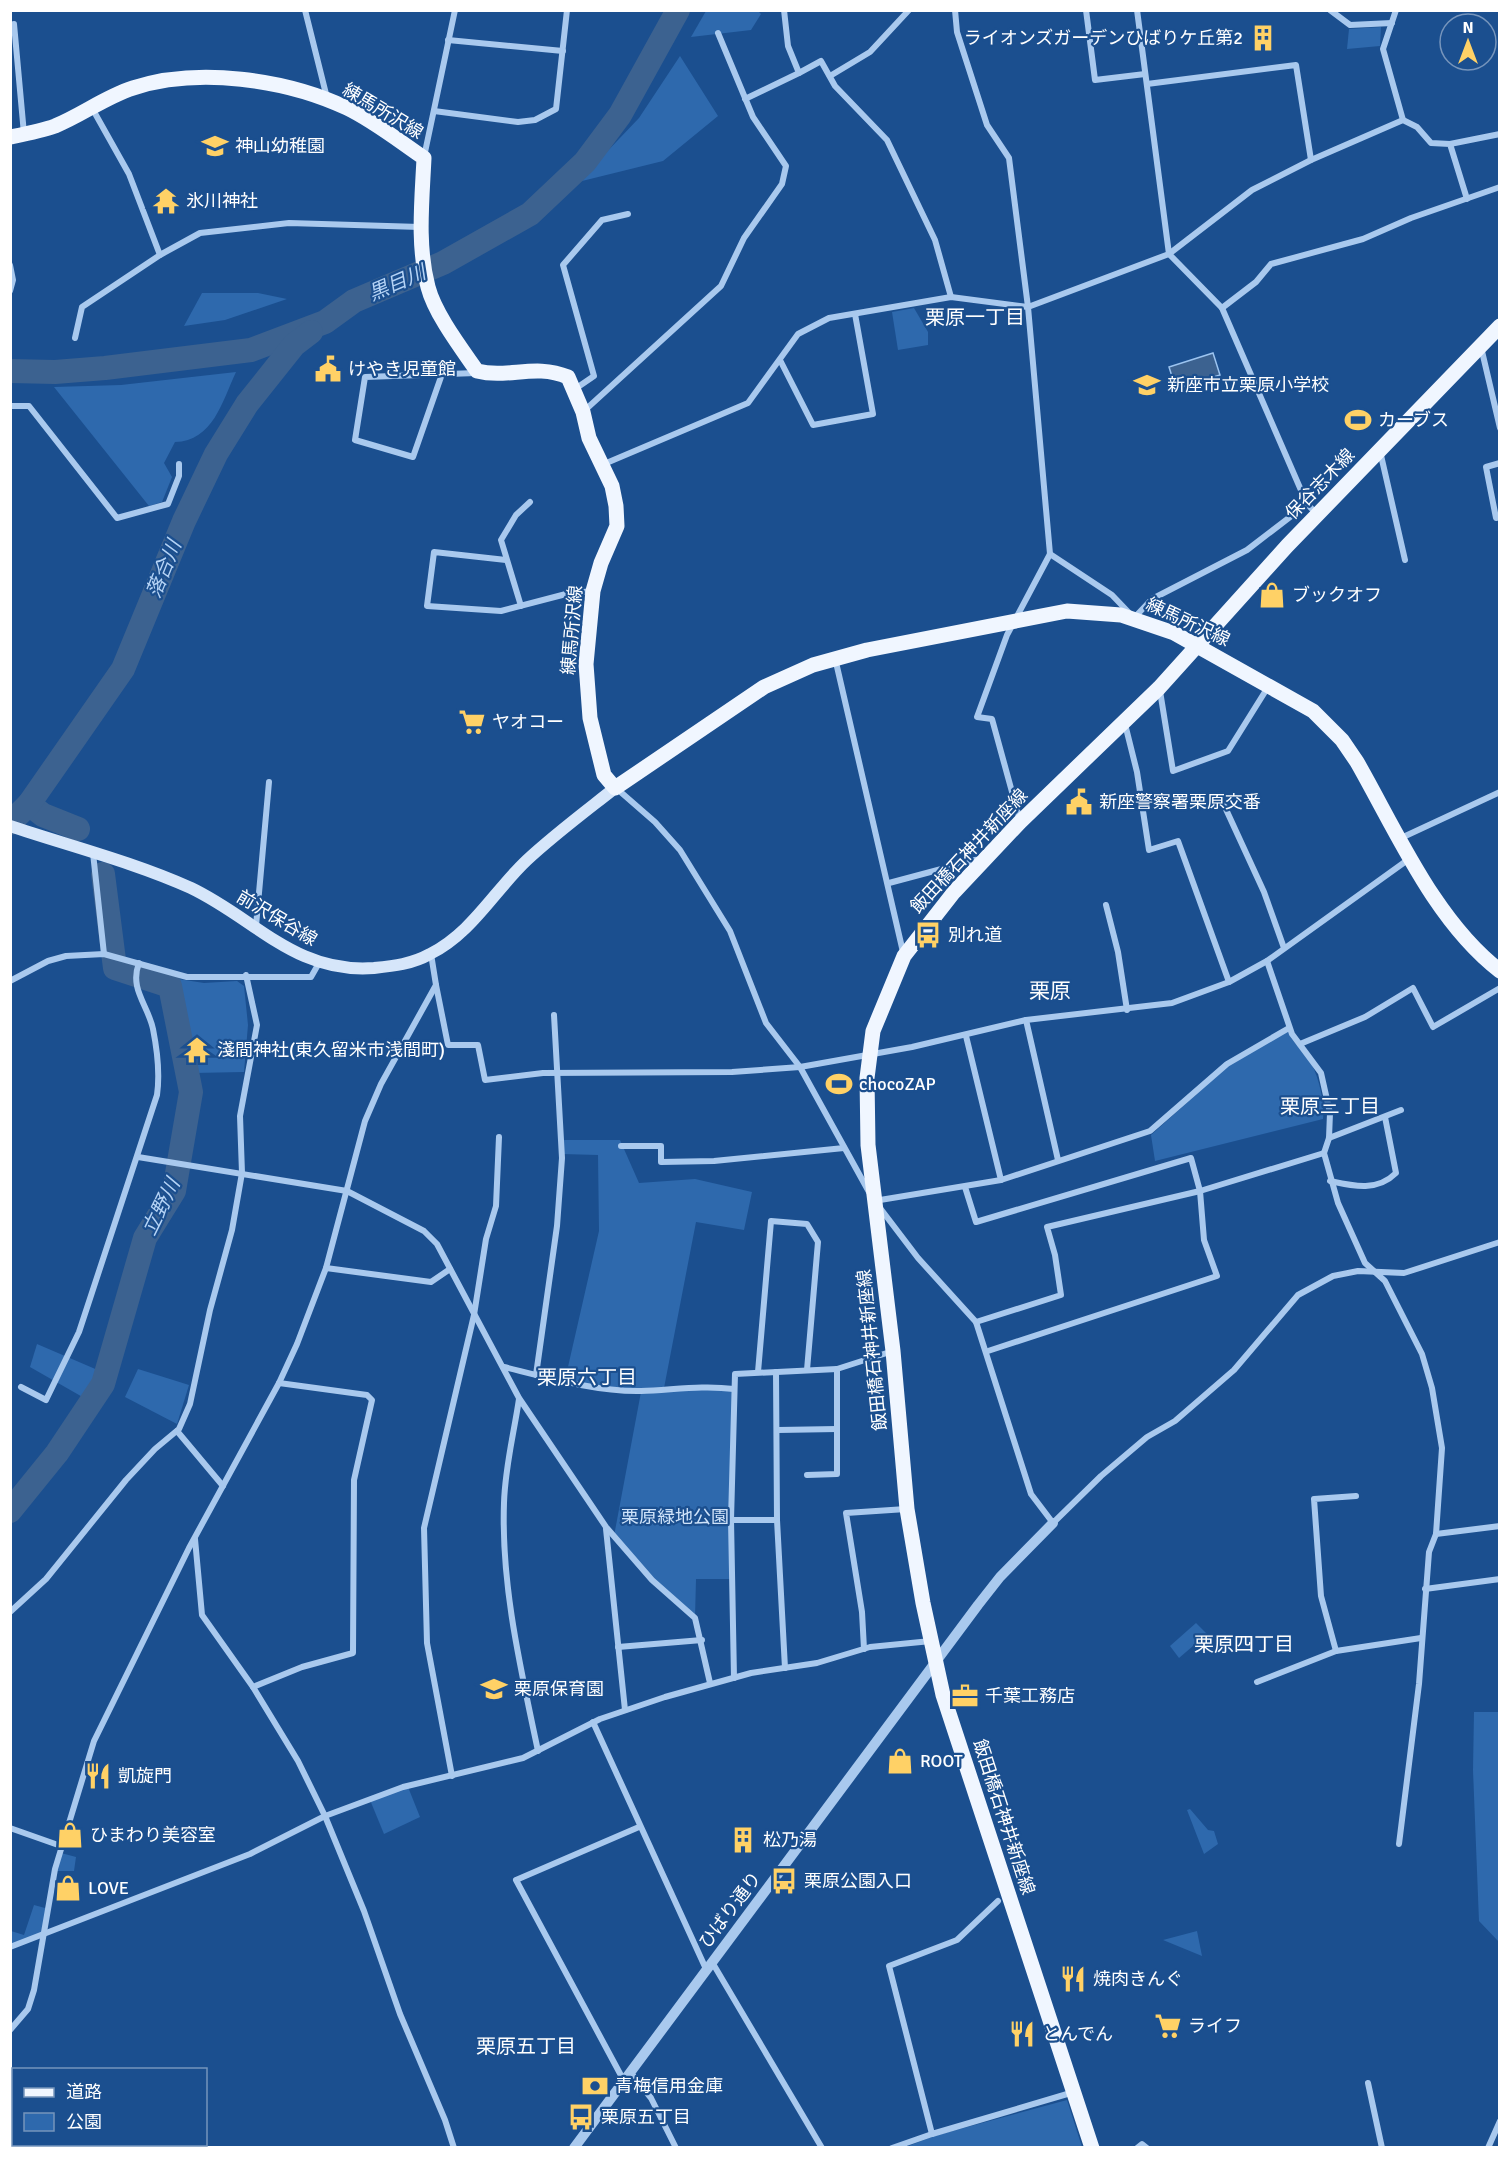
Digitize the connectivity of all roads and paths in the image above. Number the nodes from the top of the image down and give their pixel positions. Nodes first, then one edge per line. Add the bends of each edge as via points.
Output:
1 (305, 10) edge
2 (455, 10) edge
3 (567, 10) edge
4 (784, 10) edge
5 (909, 10) edge
6 (955, 10) edge
7 (1086, 10) edge
8 (1137, 10) edge
9 (1330, 10) edge
10 (1396, 10) edge
11 (1392, 22) junction
12 (14, 24) dead end
13 (718, 33) dead end
14 (448, 40) junction
15 (563, 51) junction
16 (799, 73) junction
17 (1145, 74) junction
18 (830, 76) junction
19 (1147, 84) junction
20 (324, 99) junction
21 (746, 99) junction
22 (91, 107) junction
23 (434, 111) junction
24 (1403, 120) junction
25 (1500, 134) edge
26 (17, 136) edge
27 (1450, 144) junction
28 (424, 158) junction
29 (1311, 160) junction
30 (1500, 188) edge
31 (1467, 199) junction
32 (628, 214) dead end
33 (421, 227) junction
34 (160, 255) junction
35 (1169, 255) junction
36 (11, 270) edge
37 (10, 291) edge
38 (951, 297) junction
39 (1028, 307) junction
40 (1222, 308) junction
41 (855, 314) junction
42 (1500, 326) edge
43 (75, 338) dead end
44 (1480, 346) junction
45 (780, 360) junction
46 (477, 371) junction
47 (442, 374) junction
48 (575, 389) junction
49 (10, 406) edge
50 (1497, 406) edge
51 (583, 412) junction
52 (1500, 428) edge
53 (1379, 451) junction
54 (1500, 463) edge
55 (179, 464) dead end
56 (602, 465) junction
57 (530, 502) dead end
58 (1312, 509) junction
59 (1500, 517) edge
60 (1050, 554) junction
61 (506, 560) junction
62 (1405, 560) dead end
63 (593, 591) junction
64 (521, 606) junction
65 (1134, 618) junction
66 (1016, 620) junction
67 (1197, 646) junction
68 (835, 658) junction
69 (1268, 686) junction
70 (1159, 688) junction
71 (1125, 723) junction
72 (269, 782) dead end
73 (615, 788) junction
74 (1500, 792) edge
75 (1224, 805) dead end
76 (1020, 822) junction
77 (17, 828) edge
78 (1401, 838) junction
79 (93, 853) junction
80 (1412, 857) junction
81 (986, 858) junction
82 (889, 883) junction
83 (1106, 905) dead end
84 (255, 927) junction
85 (1284, 948) junction
86 (106, 954) junction
87 (431, 954) junction
88 (904, 956) junction
89 (1267, 961) junction
90 (319, 963) junction
91 (137, 966) junction
92 (1500, 971) edge
93 (246, 975) junction
94 (10, 981) edge
95 (1229, 982) junction
96 (436, 985) junction
97 (1500, 988) edge
98 (1127, 1010) junction
99 (554, 1015) dead end
100 (1026, 1020) junction
101 (1289, 1028) junction
102 (966, 1035) junction
103 (1300, 1044) junction
104 (868, 1055) junction
105 (800, 1067) junction
106 (558, 1072) junction
107 (1401, 1110) dead end
108 (1385, 1117) junction
109 (500, 1137) dead end
110 (1329, 1138) junction
111 (621, 1146) dead end
112 (844, 1148) junction
113 (1324, 1153) junction
114 (138, 1157) junction
115 (1058, 1160) junction
116 (242, 1173) junction
117 (1001, 1180) junction
118 (1330, 1181) junction
119 (965, 1188) junction
120 (347, 1191) junction
121 (1200, 1191) junction
122 (874, 1201) junction
123 (1500, 1242) edge
124 (326, 1268) junction
125 (450, 1269) junction
126 (1373, 1273) junction
127 (474, 1315) junction
128 (976, 1322) junction
129 (893, 1351) junction
130 (988, 1351) junction
131 (504, 1367) junction
132 (837, 1369) junction
133 (807, 1370) junction
134 (758, 1372) junction
135 (776, 1372) junction
136 (536, 1375) junction
137 (279, 1383) junction
138 (21, 1387) dead end
139 (734, 1389) junction
140 (519, 1398) junction
141 (837, 1429) junction
142 (778, 1430) junction
143 (177, 1431) junction
144 (807, 1475) dead end
145 (223, 1486) junction
146 (1356, 1496) dead end
147 (907, 1509) junction
148 (731, 1520) junction
149 (777, 1520) junction
150 (1053, 1523) junction
151 (1500, 1526) edge
152 (606, 1527) junction
153 (1436, 1534) junction
154 (195, 1538) junction
155 (1500, 1580) edge
156 (1425, 1589) junction
157 (10, 1612) edge
158 (1421, 1638) junction
159 (702, 1640) junction
160 (932, 1641) junction
161 (618, 1647) junction
162 (864, 1649) junction
163 (1336, 1651) junction
164 (936, 1664) junction
165 (785, 1668) junction
166 (734, 1678) junction
167 (1257, 1682) dead end
168 (710, 1683) junction
169 (253, 1687) junction
170 (625, 1710) junction
171 (593, 1722) junction
172 (538, 1752) junction
173 (452, 1776) junction
174 (325, 1816) junction
175 (639, 1827) junction
176 (10, 1828) edge
177 (1399, 1844) dead end
178 (61, 1846) junction
179 (998, 1901) dead end
180 (44, 1934) junction
181 (10, 1947) edge
182 (709, 1965) junction
183 (10, 2030) edge
184 (627, 2076) junction
185 (1368, 2083) dead end
186 (1074, 2092) junction
187 (1500, 2121) edge
188 (932, 2134) junction
189 (454, 2148) edge
190 (574, 2148) edge
191 (676, 2148) edge
192 (822, 2148) edge
193 (892, 2148) edge
194 (1092, 2148) edge
195 (1137, 2148) edge
196 (1147, 2148) edge
197 (1382, 2148) edge
198 (1488, 2148) edge

1 - 20 street
2 - 14 street
3 - 15 street
4 - 16 street via 788,46
5 - 18 street via 870,52
6 - 39 street via 957,32 987,125 1009,158
7 - 17 street via 1095,80
8 - 17 street
9 - 11 street via 1350,25
10 - 11 street
11 - 24 street via 1383,49
12 - 26 street
13 - 21 street
14 - 15 street
14 - 23 street
15 - 23 street via 556,109 535,120 518,122
16 - 18 street via 821,61
16 - 21 street
17 - 19 street
18 - 38 street via 887,140 935,240
19 - 29 street via 1296,65
19 - 35 street
20 - 22 main road, 練馬所沢線 via 209,75 134,88
20 - 28 main road, 練馬所沢線 via 358,115
21 - 51 street via 753,117 786,166 782,184 744,238 721,286
22 - 26 main road, 練馬所沢線 via 55,126
22 - 34 street via 129,174
23 - 28 street
24 - 27 street via 1417,127 1431,143
24 - 29 street
25 - 27 street
27 - 31 street
28 - 33 main road, 練馬所沢線
29 - 35 street via 1252,190
30 - 31 street
31 - 40 street via 1363,239 1271,264 1256,282
32 - 48 street via 602,220 563,265 594,376
33 - 34 street via 289,223 200,233
33 - 46 main road, 練馬所沢線 via 429,289
34 - 43 street via 82,307
35 - 39 street
35 - 40 street
36 - 37 street
38 - 39 street
38 - 41 street
39 - 60 street
40 - 58 street
41 - 45 street via 829,318 798,334
41 - 45 street via 873,414 813,425
42 - 44 main road, 保谷志木線
44 - 50 street
44 - 53 main road, 保谷志木線
45 - 56 street via 748,403
46 - 47 street via 473,375
46 - 48 main road via 488,374 552,370 568,377
47 - 47 street via 364,377 355,440 413,457
48 - 51 main road, 練馬所沢線
49 - 55 street via 29,406 117,518 168,504 179,476
50 - 52 street
51 - 56 main road, 練馬所沢線 via 589,438
53 - 58 main road, 保谷志木線
53 - 62 street
54 - 59 street via 1486,467 1496,518
56 - 63 main road, 練馬所沢線 via 612,486 617,526
57 - 61 street via 516,515 501,540
58 - 65 street via 1246,550 1152,599
58 - 67 main road, 保谷志木線
60 - 65 street via 1112,595
60 - 66 street
61 - 64 street
61 - 64 street via 434,552 427,606 501,611
63 - 64 street
63 - 73 main road, 練馬所沢線 via 586,664 590,718 604,775
65 - 66 main road, 練馬所沢線 via 1067,611
65 - 67 main road, 練馬所沢線
66 - 68 main road, 練馬所沢線
66 - 76 street via 977,717 992,719
67 - 69 main road, 練馬所沢線
67 - 70 main road, 飯田橋石神井新座線
68 - 73 main road, 練馬所沢線 via 764,687
68 - 82 street
69 - 70 street via 1228,751 1173,771
69 - 78 main road, 練馬所沢線 via 1313,711 1342,740
70 - 71 main road, 飯田橋石神井新座線
71 - 76 main road, 飯田橋石神井新座線
71 - 95 street via 1149,850 1178,841
72 - 84 street
73 - 87 main road, 前沢保谷線 via 526,861 464,932
73 - 105 street via 655,822 680,850 730,931 766,1023
74 - 78 street
75 - 85 street via 1264,892
76 - 81 main road, 飯田橋石神井新座線
77 - 79 main road, 前沢保谷線
78 - 80 main road, 練馬所沢線
79 - 84 main road, 前沢保谷線 via 190,888
79 - 86 street
80 - 85 street
80 - 92 main road, 練馬所沢線 via 1464,939
81 - 82 street
81 - 88 main road, 飯田橋石神井新座線 via 930,920
82 - 88 street
83 - 98 street
84 - 90 main road, 前沢保谷線 via 282,946
85 - 89 street
86 - 91 street via 126,958
86 - 94 street via 48,961
87 - 90 main road, 前沢保谷線 via 403,965 382,967 335,968
87 - 96 street
88 - 104 main road, 飯田橋石神井新座線 via 881,1005
89 - 95 street
89 - 101 street
90 - 93 street via 311,976
91 - 93 street via 187,977
91 - 114 street via 134,984 153,1028 159,1082
93 - 116 street via 257,1025 240,1116
95 - 98 street via 1172,1003
96 - 106 street via 448,1045 478,1045 485,1080
96 - 120 street via 377,1093 365,1121
97 - 103 street via 1433,1027 1413,988 1365,1017
98 - 100 street
99 - 106 street
100 - 102 street
100 - 115 street
101 - 103 street
101 - 115 street via 1227,1064 1150,1131
102 - 104 street
102 - 117 street
103 - 110 street via 1321,1073 1330,1113
104 - 105 street
104 - 122 main road, 飯田橋石神井新座線 via 868,1145
105 - 106 street via 732,1072
105 - 112 street
106 - 136 street via 562,1158 557,1226
107 - 108 street
108 - 110 street
108 - 118 street via 1396,1173 1388,1180 1360,1188
109 - 127 street via 496,1206 486,1239
110 - 113 street
111 - 112 street via 661,1146 661,1162 714,1161
112 - 122 street
113 - 118 street
113 - 121 street
114 - 116 street
114 - 138 street via 79,1332 55,1385 46,1400
115 - 117 street
116 - 120 street
116 - 143 street via 194,1389
117 - 119 street
118 - 126 street via 1365,1263
119 - 121 street via 976,1222 1191,1158
119 - 122 street
120 - 124 street
120 - 125 street via 424,1231 437,1244
121 - 128 street via 1047,1227 1061,1295
121 - 130 street via 1203,1234 1218,1276
122 - 128 street via 918,1258
122 - 129 main road, 飯田橋石神井新座線
123 - 126 street via 1404,1273
124 - 125 street via 431,1282
124 - 137 street
125 - 127 street
126 - 150 street via 1358,1271 1333,1276 1298,1295 1234,1370 1175,1420 1147,1437
126 - 153 street via 1385,1281 1422,1354 1432,1388 1442,1448
127 - 131 street
127 - 173 street via 424,1528 427,1643
128 - 130 street
129 - 132 street
129 - 147 main road, 飯田橋石神井新座線
130 - 150 street via 1031,1494
131 - 136 street
131 - 140 street
132 - 133 street
132 - 141 street
133 - 134 street via 818,1242 807,1224 771,1221
133 - 135 street
134 - 135 street
134 - 139 street via 735,1374
135 - 142 street
136 - 139 street via 631,1391 709,1386
137 - 145 street
137 - 169 street via 367,1395 372,1400 354,1480 353,1653 302,1667
139 - 148 street
140 - 152 street
140 - 172 street via 504,1503 506,1565 517,1653
141 - 142 street
141 - 144 street via 837,1474
142 - 149 street
143 - 145 street
143 - 157 street via 126,1480 46,1579
145 - 154 street
146 - 163 street via 1314,1499 1322,1596
147 - 160 main road, 飯田橋石神井新座線
147 - 162 street via 846,1513
148 - 149 street
148 - 166 street
149 - 165 street
150 - 164 street, ひばり通り via 1000,1577
151 - 153 street
152 - 159 street via 652,1581 695,1618
152 - 161 street
153 - 156 street via 1429,1552
154 - 169 street via 202,1615
154 - 178 street via 94,1741
155 - 156 street
156 - 158 street
158 - 163 street
158 - 177 street via 1418,1696
159 - 161 street
159 - 168 street
160 - 162 street
160 - 164 main road, 飯田橋石神井新座線
161 - 170 street
162 - 165 street
163 - 167 street
164 - 182 street, ひばり通り
164 - 186 main road, 飯田橋石神井新座線
165 - 166 street
166 - 168 street
168 - 170 street
169 - 174 street via 298,1761
170 - 171 street
171 - 172 street
171 - 175 street
172 - 173 street
173 - 174 street via 399,1789
174 - 180 street via 250,1854
174 - 189 street
175 - 182 street
175 - 184 street via 516,1880
176 - 178 street
178 - 180 street
179 - 188 street via 957,1940 889,1965
180 - 181 street
180 - 183 street via 28,2009
182 - 184 street, ひばり通り
182 - 192 street
184 - 190 street, ひばり通り
184 - 191 street via 651,2098
185 - 197 street
186 - 188 street
186 - 194 main road, 飯田橋石神井新座線
187 - 198 street
188 - 193 street
195 - 196 street via 1142,2144

